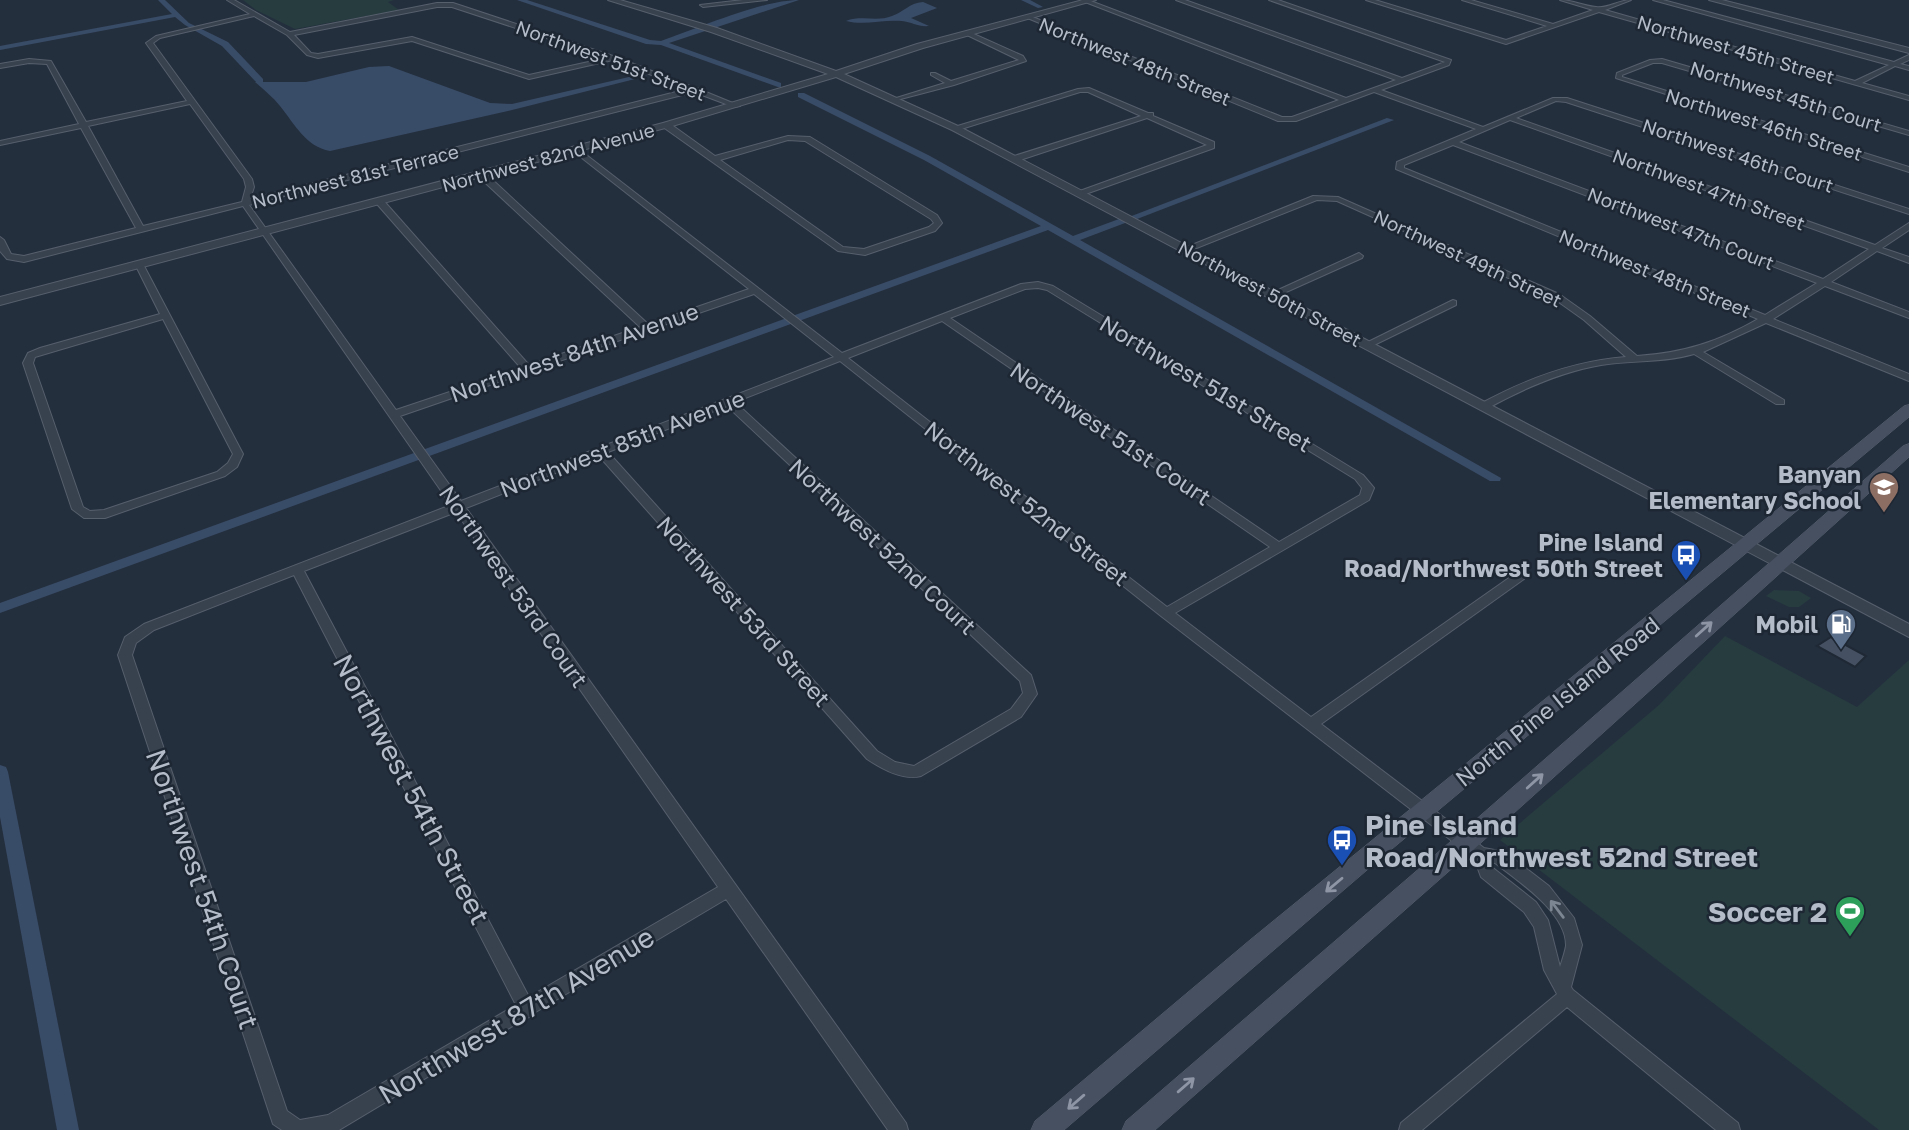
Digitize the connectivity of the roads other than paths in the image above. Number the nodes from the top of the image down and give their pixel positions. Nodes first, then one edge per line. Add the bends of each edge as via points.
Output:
1 (230, 0) edge
2 (612, 0) edge
3 (764, 0) edge
4 (1088, 0) edge
5 (1179, 0) edge
6 (1272, 0) edge
7 (1368, 0) edge
8 (1465, 0) edge
9 (1563, 0) edge
10 (1628, 0) edge
11 (1656, 0) edge
12 (1713, 0) edge
13 (1757, 0) edge
14 (1733, 2) edge
15 (1745, 4) junction
16 (703, 5) dead end
17 (1599, 10) junction
18 (253, 15) junction
19 (1028, 17) junction
20 (1555, 26) junction
21 (704, 27) joint
22 (967, 33) junction
23 (289, 34) junction
24 (1909, 48) edge
25 (1909, 57) edge
26 (614, 58) junction
27 (1662, 61) joint
28 (1895, 64) junction
29 (0, 66) edge
30 (1909, 68) edge
31 (933, 74) dead end
32 (836, 75) junction
33 (1402, 80) junction
34 (1856, 83) junction
35 (952, 84) junction
36 (698, 89) junction
37 (1374, 90) junction
38 (1909, 98) edge
39 (895, 100) junction
40 (1345, 100) junction
41 (191, 102) junction
42 (736, 106) junction
43 (1150, 116) junction
44 (1510, 118) junction
45 (84, 125) junction
46 (666, 125) junction
47 (955, 128) junction
48 (1482, 129) junction
49 (1909, 133) edge
50 (1453, 142) junction
51 (0, 143) edge
52 (576, 149) junction
53 (714, 159) junction
54 (1014, 159) junction
55 (1400, 169) joint
56 (1909, 170) edge
57 (481, 174) junction
58 (1080, 194) junction
59 (380, 202) junction
60 (244, 204) junction
61 (1909, 212) edge
62 (1909, 226) edge
63 (141, 230) junction
64 (264, 232) junction
65 (0, 240) edge
66 (1875, 248) junction
67 (1186, 249) junction
68 (1359, 256) dead end
69 (12, 259) joint
70 (1909, 260) edge
71 (139, 264) junction
72 (1822, 282) junction
73 (1038, 285) joint
74 (755, 290) junction
75 (1272, 295) junction
76 (0, 301) edge
77 (1453, 303) dead end
78 (1909, 314) edge
79 (166, 315) junction
80 (944, 318) junction
81 (1766, 319) junction
82 (646, 327) junction
83 (1367, 345) junction
84 (1695, 351) junction
85 (841, 357) junction
86 (1634, 359) junction
87 (527, 368) junction
88 (1909, 378) edge
89 (728, 401) junction
90 (1780, 402) dead end
91 (1484, 406) junction
92 (1909, 409) edge
93 (393, 415) junction
94 (1909, 449) edge
95 (601, 451) junction
96 (1368, 488) joint
97 (458, 506) junction
98 (1746, 546) junction
99 (1279, 547) junction
100 (1778, 562) junction
101 (296, 568) junction
102 (1520, 576) dead end
103 (1166, 613) junction
104 (1909, 631) edge
105 (130, 640) joint
106 (1030, 694) joint
107 (1311, 724) junction
108 (891, 767) joint
109 (1424, 810) junction
110 (1473, 848) junction
111 (728, 889) junction
112 (1565, 991) junction
113 (527, 1010) junction
114 (299, 1130) edge
115 (899, 1130) edge
116 (1044, 1130) edge
117 (1135, 1130) edge
118 (1408, 1130) edge
119 (1731, 1130) edge

1 - 18 street
2 - 21 street, Northwest 50th Street
3 - 16 street
4 - 19 street, Northwest 82nd Avenue
4 - 40 street
5 - 33 street
6 - 33 street via 1450,61
7 - 20 street via 1506,42
8 - 20 street
9 - 17 street, Northwest 45th Street
10 - 17 street
11 - 28 street
12 - 14 street
13 - 15 street
14 - 15 street
14 - 24 street
15 - 24 street
17 - 20 street
17 - 34 street, Northwest 45th Street
18 - 23 street
18 - 41 street via 151,39 149,43
19 - 22 street, Northwest 82nd Avenue
19 - 40 street, Northwest 48th Street via 1281,119
21 - 32 street, Northwest 50th Street
22 - 32 street, Northwest 82nd Avenue
22 - 35 street via 1023,61
23 - 26 street, Northwest 51st Street via 446,4
23 - 26 street via 317,56 411,39 528,77
25 - 28 street
26 - 36 street, Northwest 51st Street
27 - 49 street, Northwest 45th Court
27 - 56 street, Northwest 46th Street via 1641,65 1619,78
28 - 30 street
28 - 34 street
29 - 45 street via 49,62
31 - 35 street
32 - 39 street, Northwest 50th Street
32 - 42 street, Northwest 82nd Avenue
33 - 37 street
34 - 38 street, Northwest 45th Street
35 - 39 street
36 - 42 street, Northwest 51st Street
36 - 60 street, Northwest 81st Terrace
37 - 40 street
37 - 48 street
39 - 47 street, Northwest 50th Street
41 - 45 street
41 - 60 street via 248,179
42 - 46 street, Northwest 82nd Avenue
43 - 47 street via 1080,89
43 - 54 street
43 - 58 street via 1211,144 1210,148
44 - 48 street
44 - 61 street, Northwest 46th Court via 1555,99 1567,100
44 - 66 street, Northwest 47th Street
45 - 51 street
45 - 63 street
46 - 52 street, Northwest 82nd Avenue
46 - 53 street
47 - 54 street, Northwest 50th Street
48 - 50 street
50 - 55 street via 1400,164
50 - 72 street, Northwest 47th Court
52 - 57 street, Northwest 82nd Avenue
52 - 74 street, Northwest 52nd Street
53 - 53 street via 841,249 865,252 932,229 937,223 934,216 807,139 788,138
54 - 58 street, Northwest 50th Street
55 - 81 street, Northwest 48th Street
57 - 59 street, Northwest 82nd Avenue
57 - 82 street
58 - 67 street, Northwest 50th Street
59 - 64 street, Northwest 82nd Avenue
59 - 87 street
60 - 63 street, Northwest 81st Terrace
60 - 64 street, Northwest 53rd Court
62 - 66 street
63 - 69 street, Northwest 81st Terrace
64 - 71 street, Northwest 82nd Avenue
64 - 93 street, Northwest 53rd Court
65 - 69 street
66 - 70 street, Northwest 47th Street
66 - 72 street
67 - 75 street, Northwest 50th Street
67 - 86 street, Northwest 49th Street via 1328,197 1556,296
68 - 75 street
71 - 76 street, Northwest 82nd Avenue
71 - 79 street
72 - 78 street, Northwest 47th Court
72 - 81 street
73 - 80 street, Northwest 85th Avenue via 1024,286
73 - 96 street, Northwest 51st Street via 1050,288 1359,477
74 - 82 street, Northwest 84th Avenue
74 - 85 street, Northwest 52nd Street
75 - 83 street, Northwest 50th Street
77 - 83 street
79 - 79 street via 31,355 28,363 78,509 88,515 106,514 221,474 238,454
80 - 85 street, Northwest 85th Avenue
80 - 99 street, Northwest 51st Court
81 - 84 street
81 - 88 street, Northwest 48th Street
82 - 87 street, Northwest 84th Avenue
83 - 91 street, Northwest 50th Street
84 - 86 street
84 - 90 street
85 - 89 street, Northwest 85th Avenue
85 - 103 street, Northwest 52nd Street
86 - 91 street via 1560,371
87 - 93 street, Northwest 84th Avenue
89 - 95 street, Northwest 85th Avenue
89 - 106 street, Northwest 52nd Court via 1026,679
91 - 98 street, Northwest 50th Street
92 - 98 main road, North Pine Island Road
93 - 97 street, Northwest 53rd Court
94 - 100 main road, North Pine Island Road
95 - 97 street, Northwest 85th Avenue
95 - 108 street, Northwest 53rd Street via 872,755
96 - 99 street via 1365,497
97 - 101 street, Northwest 85th Avenue
97 - 111 street, Northwest 53rd Court
98 - 100 street, Northwest 50th Street
98 - 109 main road, North Pine Island Road
99 - 103 street
100 - 104 street, Northwest 50th Street
110 -> 100 main road, North Pine Island Road
101 - 105 street, Northwest 85th Avenue via 149,627
101 - 113 street, Northwest 54th Street
102 - 107 street
103 - 107 street, Northwest 52nd Street
105 - 114 street, Northwest 54th Court via 125,655 280,1117
106 - 108 street via 1016,713 916,772
107 - 109 street, Northwest 52nd Street
109 - 110 street, Northwest 52nd Street
109 -> 116 main road, North Pine Island Road
110 - 112 street, Northwest 52nd Street via 1487,872 1530,907 1542,925 1552,970
112 -> 110 street, Northwest 52nd Street via 1574,945 1568,923 1543,891 1499,857
117 -> 110 main road, North Pine Island Road
111 - 113 street, Northwest 87th Avenue
111 - 115 street, Northwest 53rd Court
112 - 118 street
112 - 119 street
113 - 114 street, Northwest 87th Avenue via 331,1124

